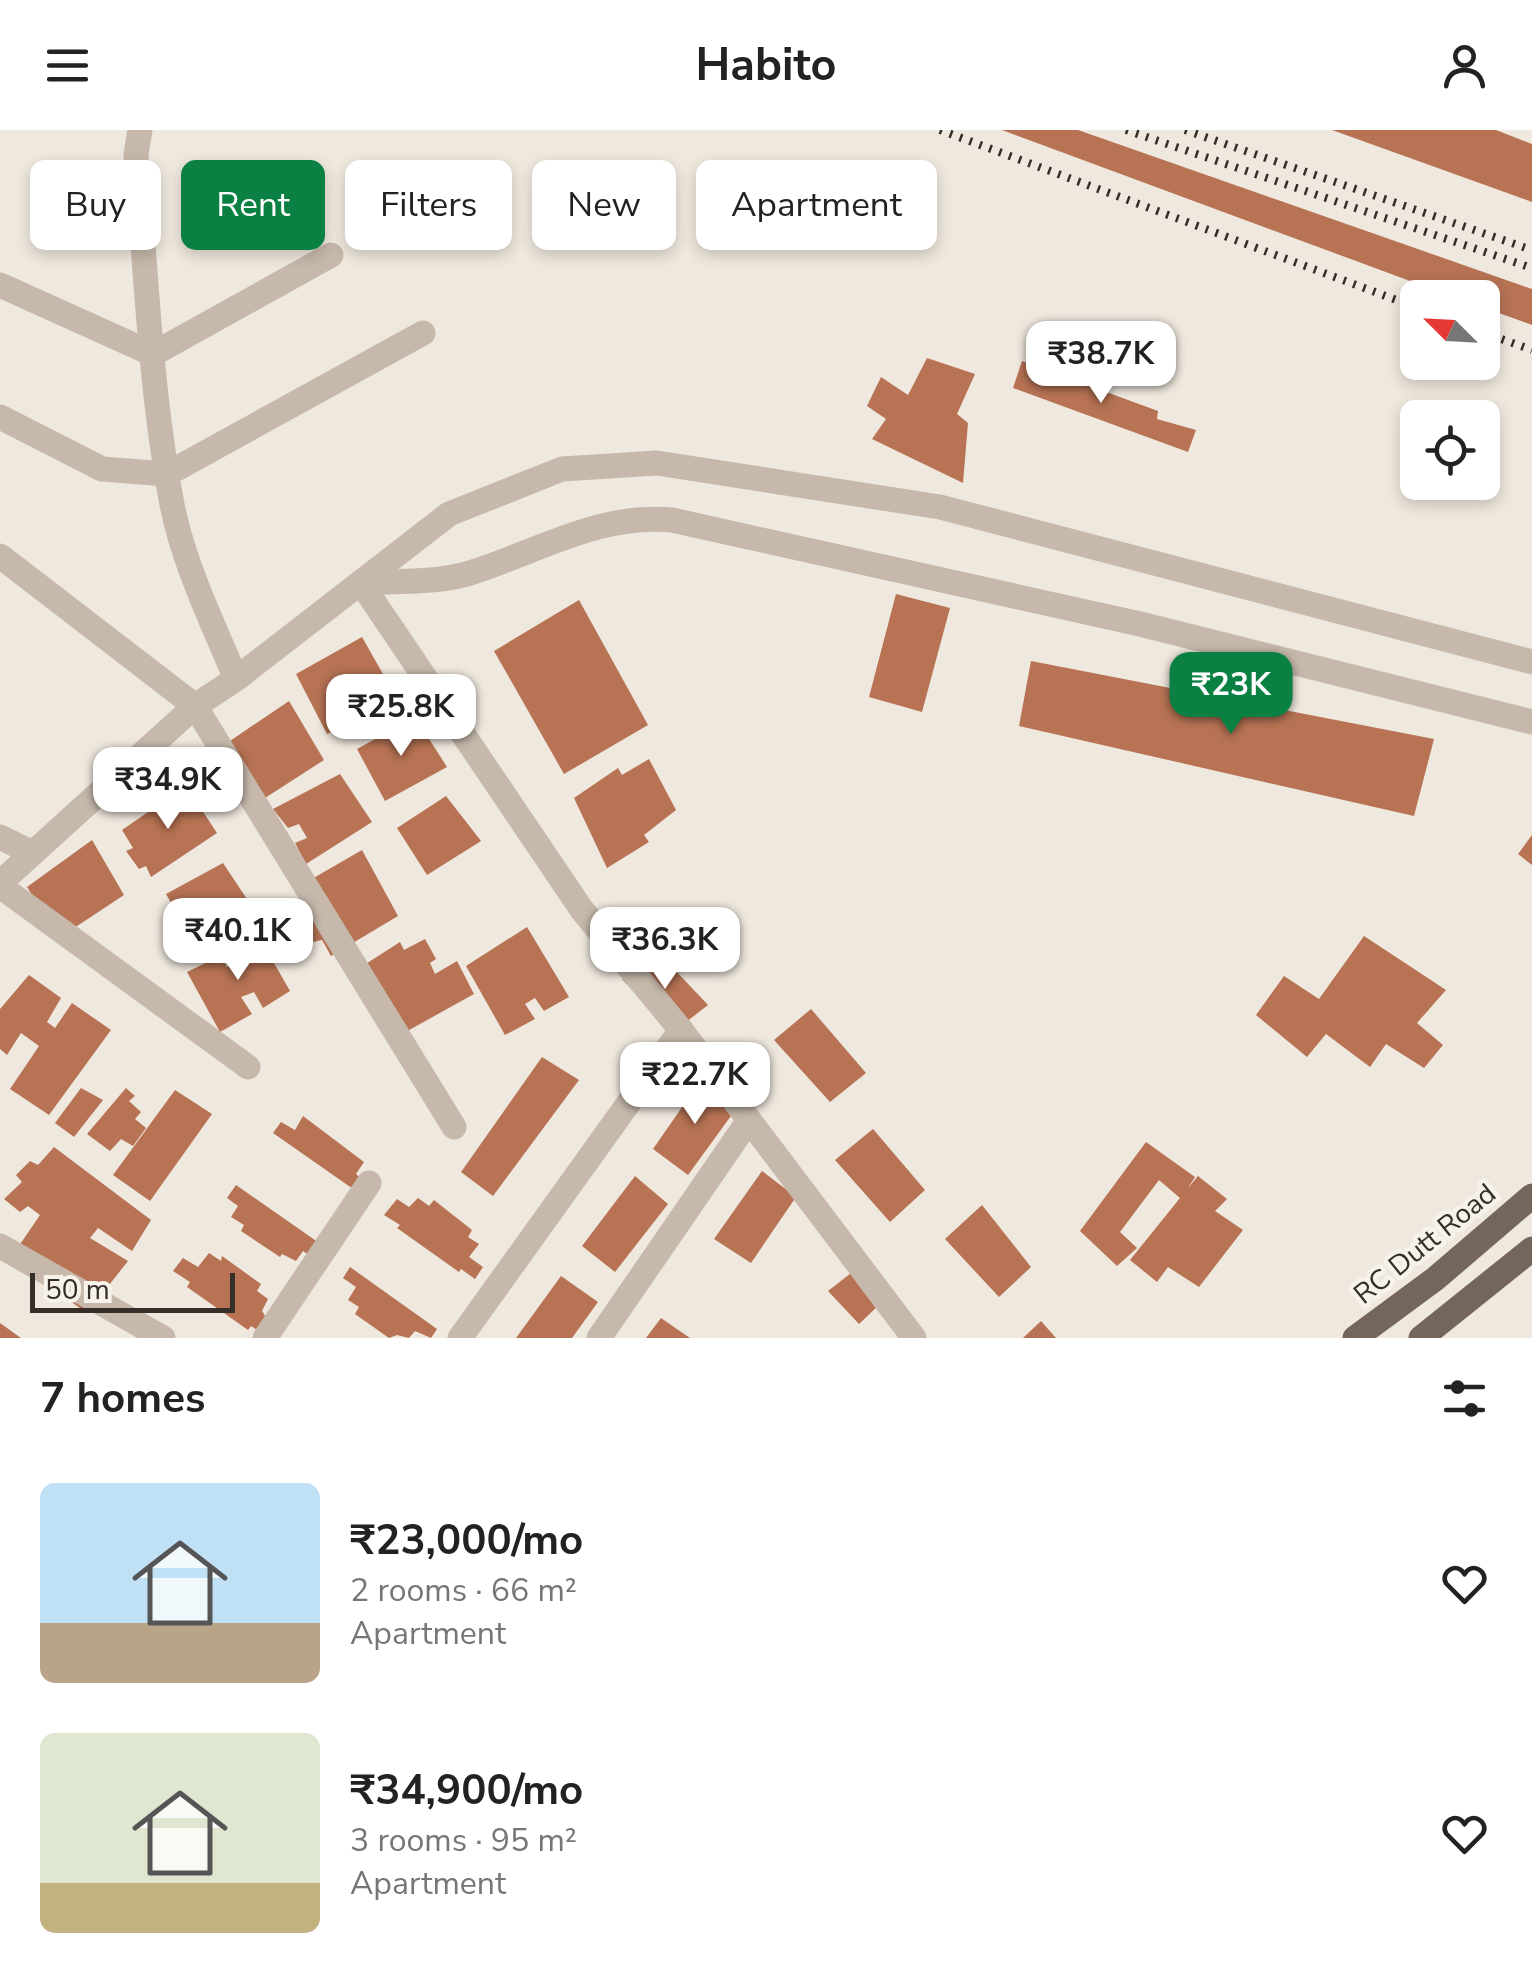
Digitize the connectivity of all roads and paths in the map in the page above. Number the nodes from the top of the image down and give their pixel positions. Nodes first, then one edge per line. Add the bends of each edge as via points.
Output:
1 (140, 130) edge
2 (331, 256) dead end
3 (0, 285) edge
4 (423, 333) dead end
5 (153, 354) junction
6 (0, 417) edge
7 (168, 474) junction
8 (0, 556) edge
9 (360, 583) junction
10 (1532, 662) edge
11 (236, 679) junction
12 (194, 706) junction
13 (1532, 722) edge
14 (0, 837) edge
15 (32, 853) junction
16 (0, 884) edge
17 (680, 1030) junction
18 (248, 1067) dead end
19 (749, 1120) junction
20 (454, 1127) dead end
21 (369, 1182) dead end
22 (1532, 1196) edge
23 (0, 1246) edge
24 (1532, 1250) edge
25 (162, 1338) edge
26 (265, 1338) edge
27 (460, 1338) edge
28 (599, 1338) edge
29 (914, 1338) edge
30 (1355, 1338) edge
31 (1421, 1338) edge

1 - 5 street via 136,154
2 - 5 street
3 - 5 street
4 - 7 street
5 - 7 street
6 - 7 street via 102,468
7 - 11 street via 195,580
8 - 12 street
9 - 10 street via 449,514 562,469 657,464 940,507
9 - 11 street
9 - 13 street via 465,575 614,521 672,520 1140,624
9 - 17 street via 582,910
11 - 12 street
12 - 15 street
12 - 20 street
14 - 15 street
15 - 16 street
16 - 18 street
17 - 19 street
17 - 27 street
19 - 28 street
19 - 29 street
21 - 26 street
22 - 30 main road, RC Dutt Road
23 - 25 street
24 - 31 main road

